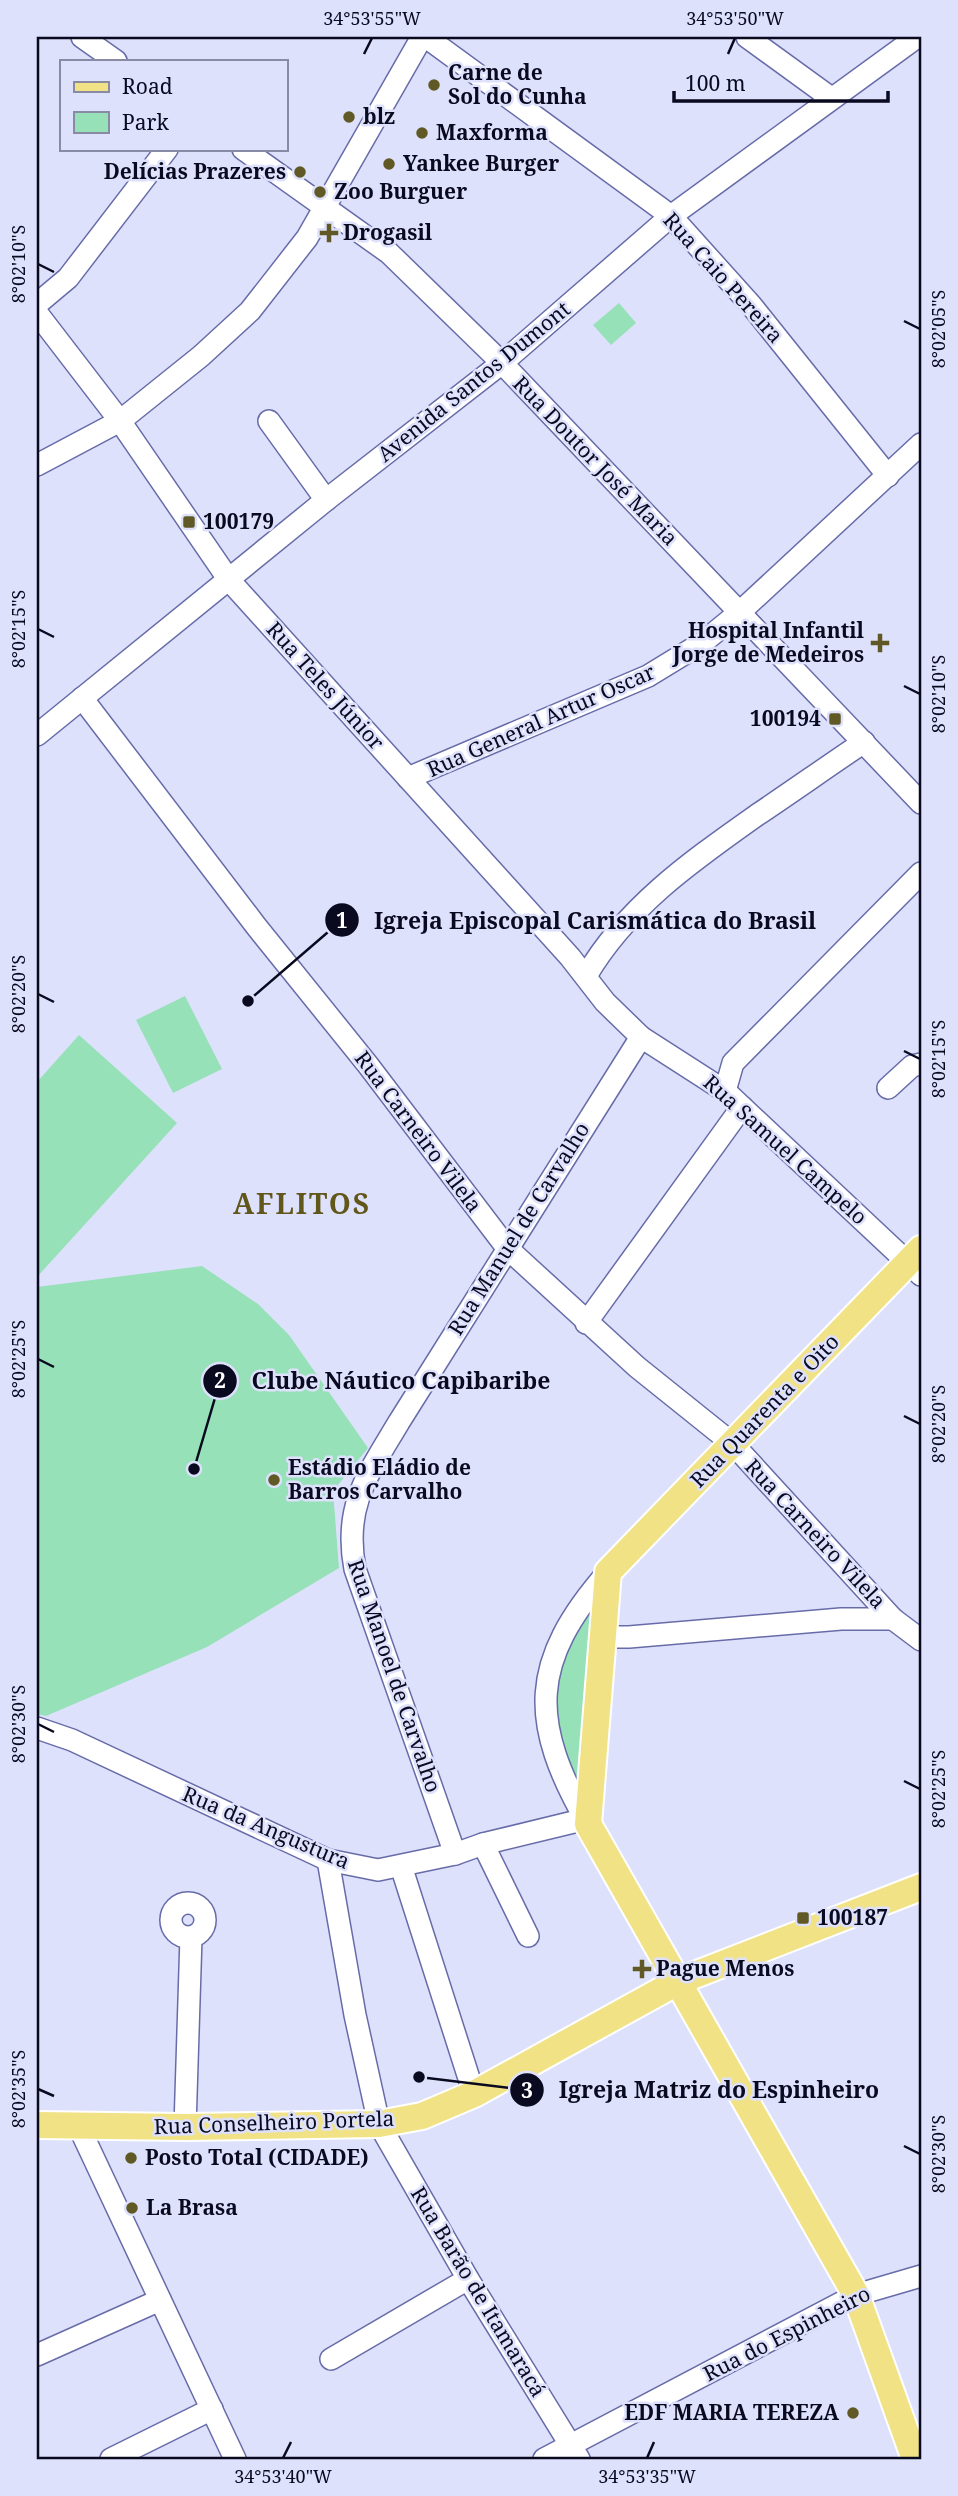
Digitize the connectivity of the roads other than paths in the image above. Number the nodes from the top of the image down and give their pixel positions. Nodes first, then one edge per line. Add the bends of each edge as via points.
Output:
1 (82, 37) edge
2 (424, 37) edge
3 (747, 37) edge
4 (917, 37) edge
5 (115, 60) edge
6 (831, 97) junction
7 (166, 150) edge
8 (244, 150) edge
9 (326, 208) junction
10 (671, 216) junction
11 (37, 304) edge
12 (37, 313) edge
13 (502, 363) junction
14 (120, 421) junction
15 (269, 421) dead end
16 (921, 444) edge
17 (37, 465) edge
18 (888, 475) junction
19 (326, 500) junction
20 (229, 580) junction
21 (740, 612) junction
22 (82, 698) junction
23 (37, 735) edge
24 (864, 742) junction
25 (408, 778) junction
26 (921, 803) edge
27 (921, 873) edge
28 (602, 949) junction
29 (570, 957) junction
30 (586, 976) junction
31 (640, 1037) junction
32 (733, 1063) junction
33 (921, 1064) edge
34 (703, 1076) junction
35 (888, 1088) dead end
36 (725, 1091) junction
37 (742, 1107) junction
38 (507, 1248) junction
39 (917, 1262) edge
40 (586, 1323) junction
41 (399, 1422) joint
42 (733, 1444) junction
43 (608, 1572) junction
44 (893, 1619) junction
45 (601, 1637) junction
46 (921, 1640) edge
47 (37, 1728) edge
48 (587, 1822) junction
49 (483, 1844) junction
50 (455, 1854) junction
51 (328, 1860) junction
52 (401, 1866) junction
53 (921, 1887) edge
54 (528, 1936) dead end
55 (191, 1937) dead end
56 (679, 1981) junction
57 (474, 2094) junction
58 (379, 2124) junction
59 (37, 2125) edge
60 (79, 2127) junction
61 (185, 2127) junction
62 (921, 2276) edge
63 (468, 2278) junction
64 (856, 2295) junction
65 (160, 2300) junction
66 (37, 2355) edge
67 (331, 2359) dead end
68 (212, 2409) junction
69 (576, 2452) edge
70 (111, 2459) edge
71 (235, 2459) edge
72 (544, 2459) edge
73 (915, 2459) edge

1 - 5 street
2 - 9 street
2 - 10 street, Rua Caio Pereira
3 - 6 street
4 - 6 street, Avenida Santos Dumont
6 - 10 street, Avenida Santos Dumont
7 - 11 street via 68,278
8 - 9 street, Rua Doutor José Maria
9 - 13 street, Rua Doutor José Maria via 389,253
9 - 14 street via 250,311
10 - 13 street, Avenida Santos Dumont
10 - 18 street, Rua Caio Pereira via 751,305
12 - 14 street, Rua Teles Júnior
13 - 19 street, Avenida Santos Dumont
13 - 21 street, Rua Doutor José Maria
14 - 17 street
14 - 20 street, Rua Teles Júnior
15 - 19 street
16 - 18 street, Rua General Artur Oscar
18 - 21 street, Rua General Artur Oscar
19 - 20 street, Avenida Santos Dumont
20 - 22 street, Avenida Santos Dumont
20 - 25 street, Rua Teles Júnior
21 - 24 street, Rua Doutor José Maria
21 - 25 street, Rua General Artur Oscar via 702,643 648,676
22 - 23 street, Avenida Santos Dumont
22 - 38 street, Rua Carneiro Vilela
24 - 26 street, Rua Doutor José Maria
24 - 28 street via 675,875
25 - 29 street, Rua Teles Júnior
27 - 32 street
28 - 29 street
28 - 30 street
29 - 30 street, Rua Teles Júnior
30 - 31 street, Rua Teles Júnior
31 - 34 street, Rua Samuel Campelo
31 - 38 street, Rua Manuel de Carvalho
32 - 34 street
32 - 36 street
33 - 35 street via 912,1066
34 - 36 street, Rua Samuel Campelo
36 - 37 street, Rua Samuel Campelo
37 - 39 street, Rua Samuel Campelo
37 - 40 street
38 - 40 street, Rua Carneiro Vilela
38 - 41 street, Rua Manuel de Carvalho
39 - 42 main road, Rua Quarenta e Oito
40 - 42 street, Rua Carneiro Vilela
41 - 50 street, Rua Manoel de Carvalho via 356,1499 351,1547
42 - 43 main road, Rua Quarenta e Oito
42 - 44 street, Rua Carneiro Vilela
43 - 45 main road
43 - 48 street, Rua Quarenta e Oito via 557,1644 546,1695 546,1719 557,1763
44 - 45 street
44 - 46 street, Rua Carneiro Vilela
45 - 48 main road
47 - 51 street, Rua da Angustura via 72,1740
48 - 49 street, Rua da Angustura
48 - 56 main road, Rua Quarenta e Oito
49 - 50 street, Rua da Angustura
49 - 54 street
50 - 52 street, Rua da Angustura
51 - 52 street, Rua da Angustura via 378,1870
51 - 58 street, Rua Barão de Itamaracá
52 - 57 street
53 - 56 main road, Rua Conselheiro Portela
55 - 61 street
56 - 57 main road, Rua Conselheiro Portela
56 - 64 main road, Rua Quarenta e Oito
57 - 58 main road, Rua Conselheiro Portela via 422,2116
58 - 61 main road, Rua Conselheiro Portela
58 - 63 street, Rua Barão de Itamaracá
59 - 60 main road, Rua Conselheiro Portela
60 - 61 main road, Rua Conselheiro Portela
60 - 65 street
62 - 64 street, Rua do Espinheiro
63 - 67 street
63 - 69 street, Rua Barão de Itamaracá
64 - 69 street, Rua do Espinheiro
64 - 73 main road, Rua Quarenta e Oito
65 - 66 street
65 - 68 street
68 - 70 street
68 - 71 street
69 - 72 street, Rua do Espinheiro

